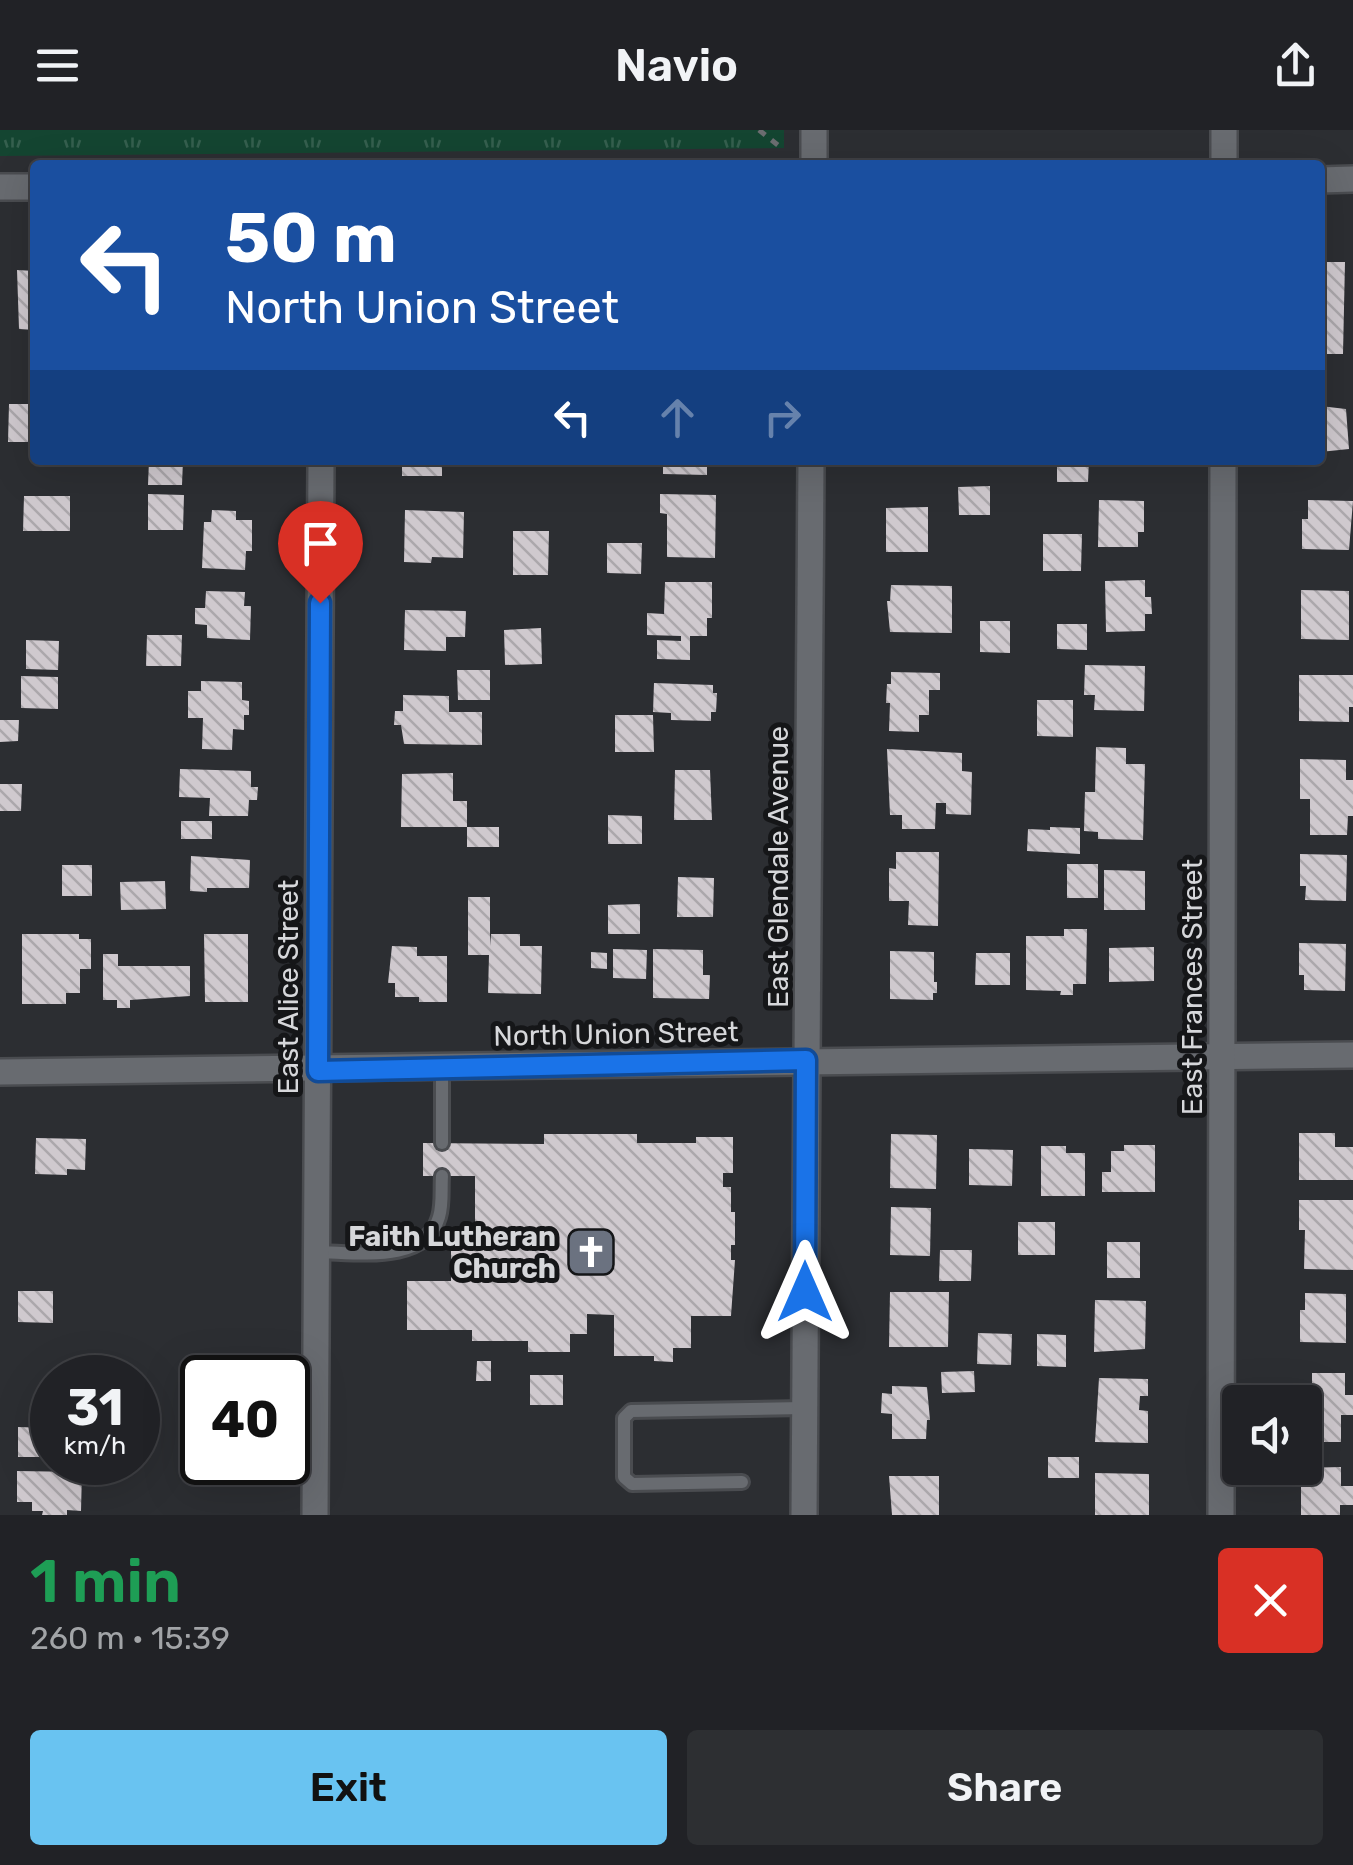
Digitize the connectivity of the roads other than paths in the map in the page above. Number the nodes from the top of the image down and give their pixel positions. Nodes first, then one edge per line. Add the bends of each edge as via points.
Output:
1 (814, 130) edge
2 (1224, 130) edge
3 (814, 160) edge
4 (1224, 160) edge
5 (1325, 180) edge
6 (1353, 180) edge
7 (30, 187) edge
8 (0, 188) edge
9 (321, 465) edge
10 (811, 465) edge
11 (1223, 465) edge
12 (1222, 1055) junction
13 (1353, 1055) edge
14 (806, 1060) junction
15 (442, 1068) junction
16 (318, 1071) junction
17 (0, 1072) edge
18 (442, 1144) dead end
19 (442, 1176) dead end
20 (316, 1252) junction
21 (804, 1408) junction
22 (742, 1482) dead end
23 (315, 1515) edge
24 (804, 1515) edge
25 (1221, 1515) edge

1 - 3 street
2 - 4 street
5 - 6 street
7 - 8 street
9 - 16 street, East Alice Street
10 - 14 street, East Glendale Avenue
11 - 12 street, East Frances Street
12 - 13 street, North Union Street
12 - 14 street, North Union Street
12 - 25 street, East Frances Street
14 - 15 street, North Union Street
14 - 21 street, East Glendale Avenue
15 - 16 street, North Union Street
15 - 18 lane
16 - 17 street, North Union Street
16 - 20 street, East Alice Street
19 - 20 lane via 440,1216 416,1244
20 - 23 street, East Alice Street
21 - 22 lane via 631,1411 624,1418 624,1477 632,1484
21 - 24 street, East Glendale Avenue

